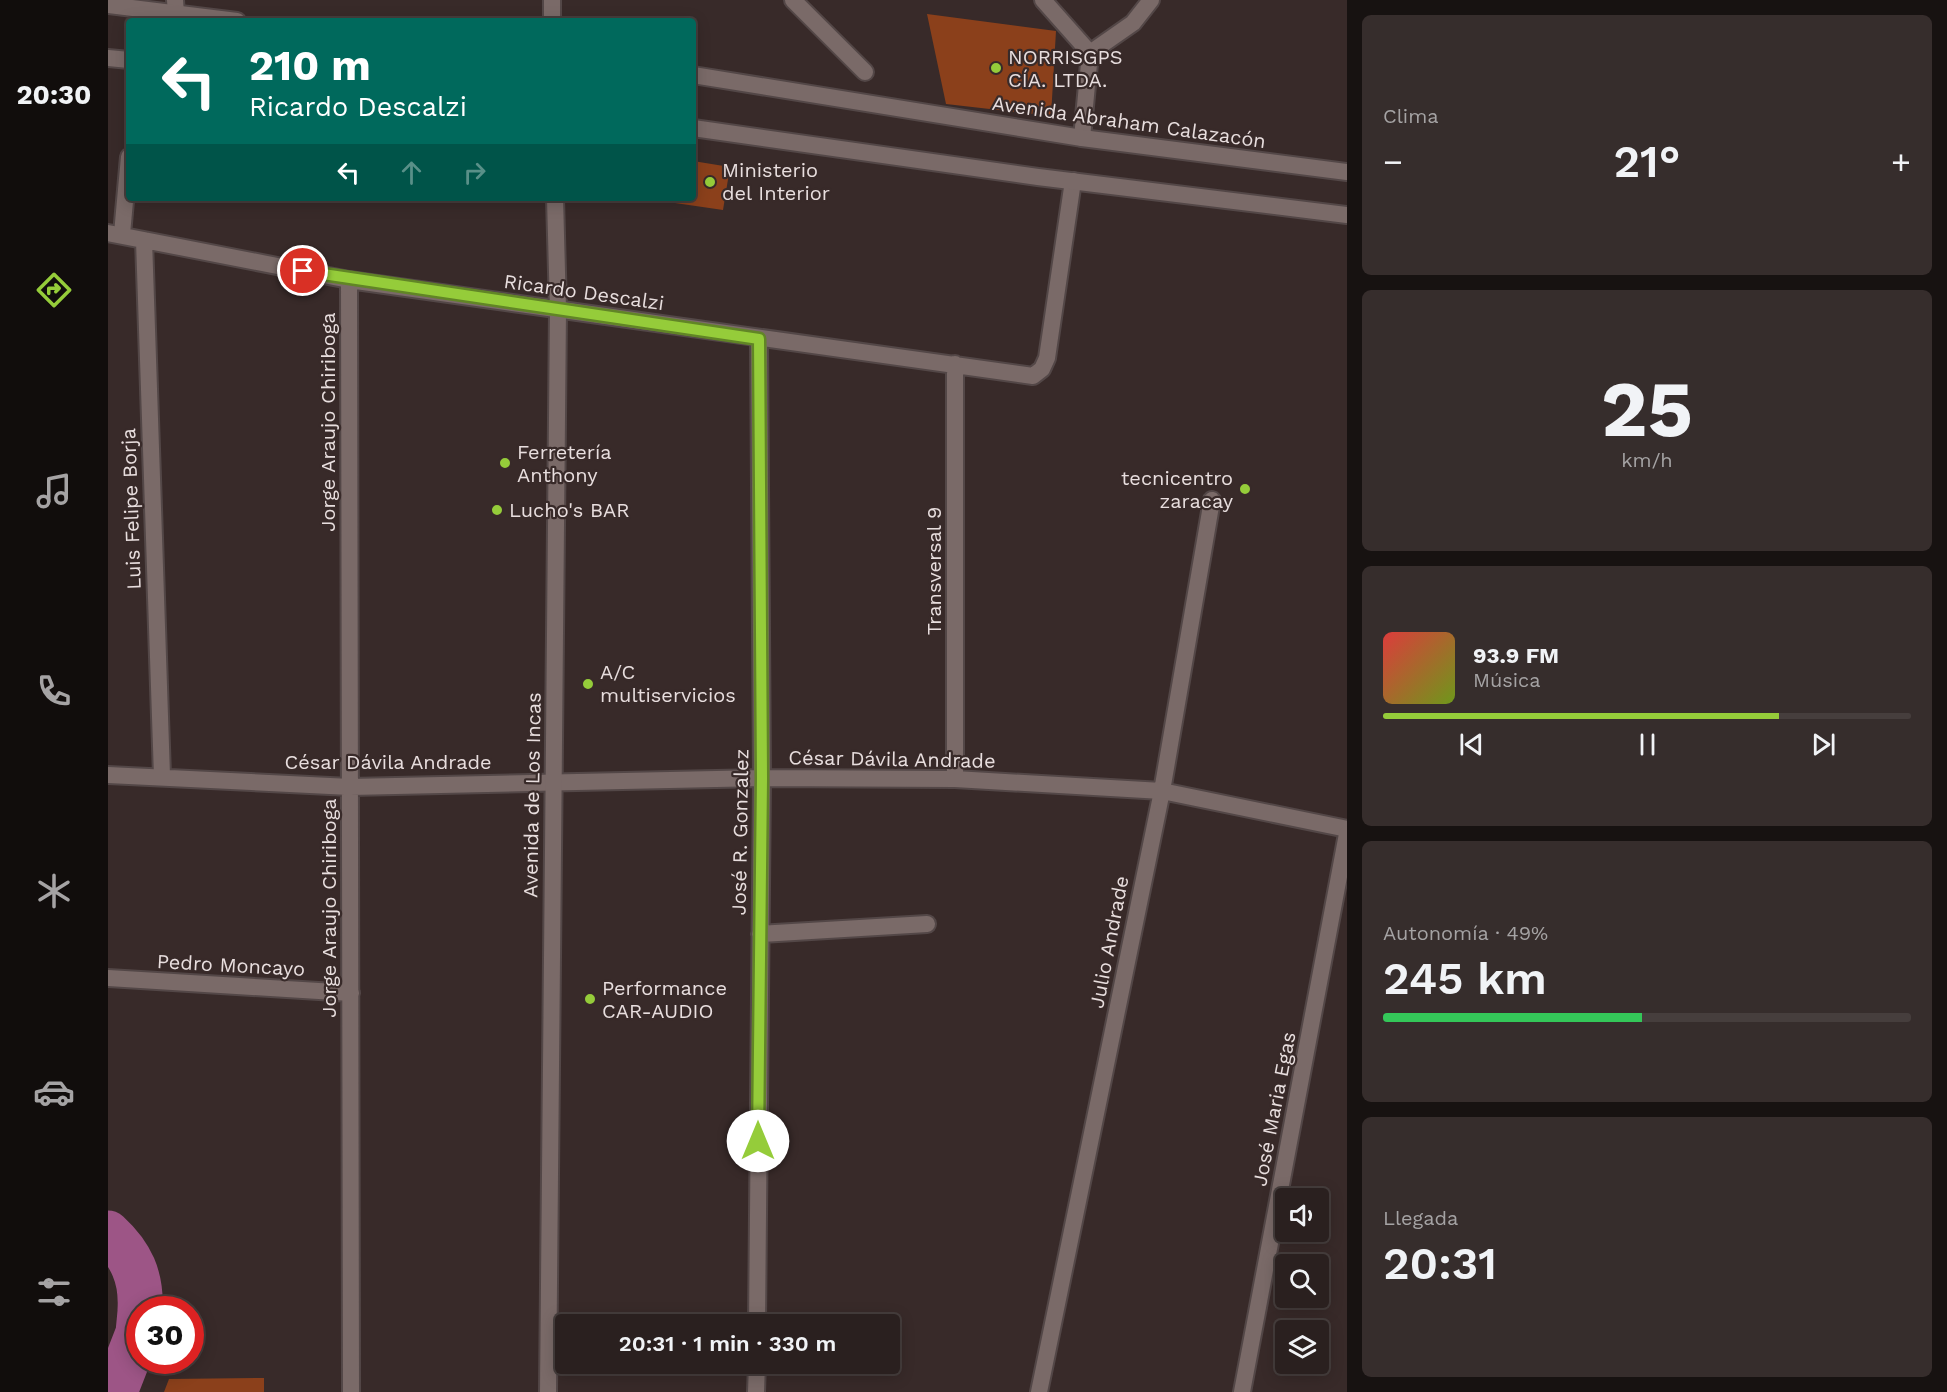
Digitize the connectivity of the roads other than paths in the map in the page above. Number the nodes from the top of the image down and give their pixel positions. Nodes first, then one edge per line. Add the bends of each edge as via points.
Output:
1 (552, 0) edge
2 (793, 0) edge
3 (1043, 0) edge
4 (1151, 0) edge
5 (108, 5) edge
6 (176, 7) edge
7 (224, 18) edge
8 (552, 18) edge
9 (1090, 53) junction
10 (108, 58) edge
11 (126, 60) edge
12 (865, 72) dead end
13 (696, 75) edge
14 (696, 128) edge
15 (1082, 138) junction
16 (1347, 172) edge
17 (126, 174) edge
18 (1073, 181) junction
19 (555, 201) edge
20 (1347, 215) edge
21 (115, 234) edge
22 (144, 240) junction
23 (349, 280) junction
24 (558, 309) junction
25 (759, 339) junction
26 (955, 364) junction
27 (1212, 500) dead end
28 (108, 775) edge
29 (162, 776) junction
30 (762, 778) junction
31 (955, 779) junction
32 (553, 783) junction
33 (350, 787) junction
34 (1162, 791) junction
35 (1347, 829) edge
36 (1347, 834) edge
37 (927, 924) dead end
38 (760, 934) junction
39 (108, 978) edge
40 (351, 993) junction
41 (757, 1314) edge
42 (757, 1374) edge
43 (351, 1392) edge
44 (548, 1392) edge
45 (756, 1392) edge
46 (1039, 1392) edge
47 (1242, 1392) edge

1 - 8 street
2 - 12 street
3 - 9 street
4 - 9 street via 1133,23
5 - 6 street
6 - 7 street
9 - 15 street
10 - 11 street
13 - 15 street, Avenida Abraham Calazacón
14 - 18 street
15 - 16 street, Avenida Abraham Calazacón
17 - 21 street
18 - 20 street
18 - 26 street, Ricardo Descalzi via 1047,358 1042,369 1033,376
19 - 24 street, Avenida de Los Incas
21 - 22 street, Ricardo Descalzi
22 - 23 street, Ricardo Descalzi
22 - 29 street, Luis Felipe Borja
23 - 24 street, Ricardo Descalzi
23 - 33 street, Jorge Araujo Chiriboga
24 - 25 street, Ricardo Descalzi
24 - 32 street, Avenida de Los Incas
25 - 26 street, Ricardo Descalzi
25 - 30 street, José R. Gonzalez
26 - 31 street, Transversal 9
27 - 34 street, Julio Andrade
28 - 29 street, César Dávila Andrade
29 - 33 street, César Dávila Andrade
30 - 31 street, César Dávila Andrade
30 - 32 street, César Dávila Andrade
30 - 38 street, José R. Gonzalez
31 - 34 street, César Dávila Andrade
32 - 33 street, César Dávila Andrade
32 - 44 street, Avenida de Los Incas
33 - 40 street, Jorge Araujo Chiriboga
34 - 35 street, César Dávila Andrade
34 - 46 street, Julio Andrade
36 - 47 street, José Maria Egas
37 - 38 street
38 - 41 street, José R. Gonzalez
39 - 40 street, Pedro Moncayo
40 - 43 street, Jorge Araujo Chiriboga
42 - 45 street

